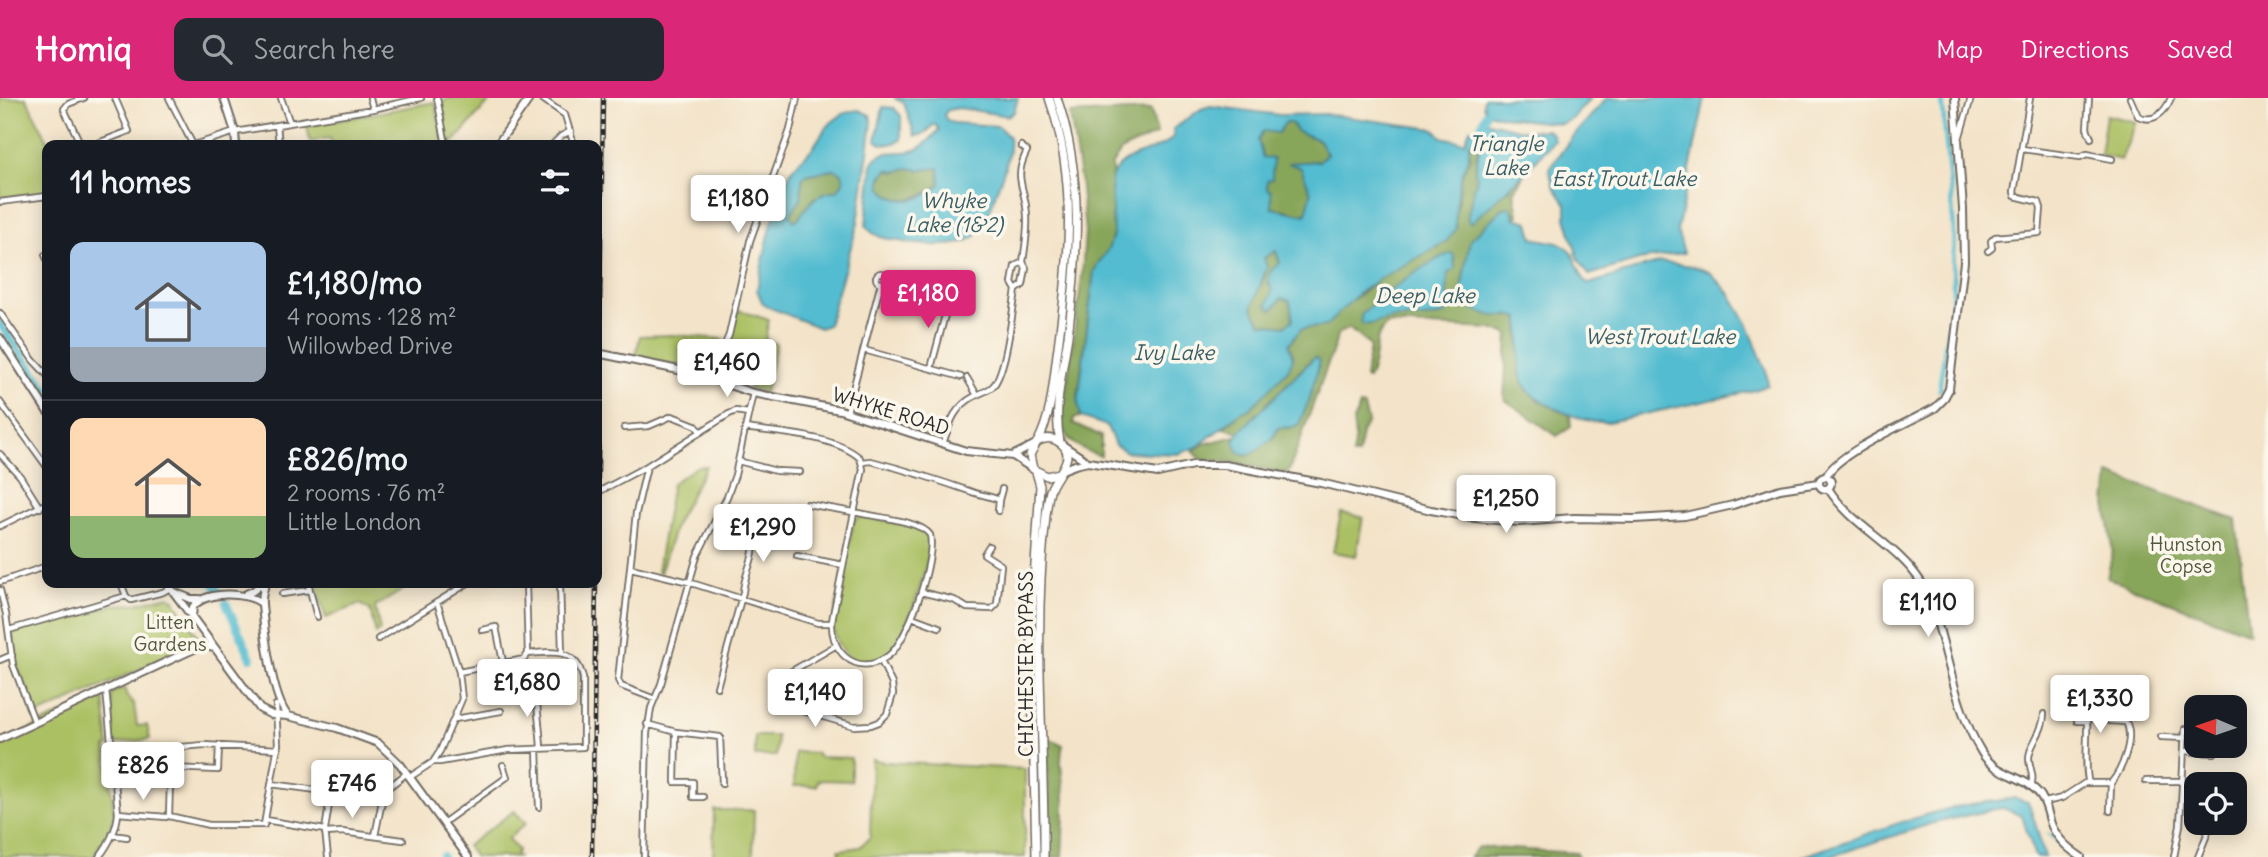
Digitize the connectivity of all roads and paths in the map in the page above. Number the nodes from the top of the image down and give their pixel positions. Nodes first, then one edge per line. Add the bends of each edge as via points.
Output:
1 (84, 98) edge
2 (115, 98) edge
3 (224, 98) edge
4 (281, 98) edge
5 (370, 98) edge
6 (421, 98) edge
7 (436, 98) edge
8 (530, 98) edge
9 (541, 98) edge
10 (797, 98) edge
11 (1049, 98) edge
12 (1057, 98) edge
13 (1955, 98) edge
14 (1971, 98) edge
15 (2030, 98) edge
16 (2089, 98) edge
17 (2130, 98) edge
18 (2171, 98) edge
19 (171, 99) edge
20 (373, 109) junction
21 (290, 123) junction
22 (277, 125) junction
23 (571, 131) junction
24 (235, 132) junction
25 (2091, 138) dead end
26 (112, 139) joint
27 (79, 140) edge
28 (109, 140) edge
29 (191, 140) edge
30 (209, 140) edge
31 (236, 140) edge
32 (278, 140) edge
33 (445, 140) edge
34 (501, 140) edge
35 (557, 140) edge
36 (573, 140) edge
37 (1958, 143) junction
38 (1021, 146) dead end
39 (2022, 149) junction
40 (2112, 159) dead end
41 (42, 197) edge
42 (0, 202) edge
43 (1988, 251) dead end
44 (1023, 262) junction
45 (1016, 290) junction
46 (0, 313) edge
47 (0, 338) edge
48 (864, 351) junction
49 (602, 354) edge
50 (931, 368) junction
51 (42, 370) edge
52 (710, 378) junction
53 (753, 393) junction
54 (977, 395) junction
55 (0, 402) edge
56 (42, 403) edge
57 (2, 409) edge
58 (847, 412) junction
59 (748, 414) junction
60 (624, 428) dead end
61 (745, 428) junction
62 (701, 432) junction
63 (1035, 443) junction
64 (943, 444) junction
65 (1062, 444) junction
66 (0, 454) edge
67 (1013, 456) junction
68 (42, 461) edge
69 (738, 461) junction
70 (862, 462) junction
71 (1088, 463) junction
72 (648, 466) junction
73 (1035, 470) junction
74 (800, 472) dead end
75 (1061, 472) junction
76 (1826, 477) junction
77 (1819, 483) junction
78 (1828, 488) junction
79 (1002, 489) dead end
80 (602, 490) edge
81 (999, 500) junction
82 (807, 504) dead end
83 (40, 508) joint
84 (998, 511) dead end
85 (768, 512) dead end
86 (854, 513) junction
87 (0, 526) edge
88 (989, 546) dead end
89 (797, 556) dead end
90 (843, 565) junction
91 (42, 568) edge
92 (631, 568) junction
93 (0, 582) edge
94 (689, 583) junction
95 (123, 588) edge
96 (167, 588) edge
97 (171, 588) edge
98 (172, 588) edge
99 (258, 588) edge
100 (263, 588) edge
101 (460, 588) edge
102 (526, 588) edge
103 (560, 588) edge
104 (0, 590) edge
105 (309, 590) joint
106 (921, 592) junction
107 (244, 594) junction
108 (282, 594) dead end
109 (126, 596) junction
110 (1, 597) edge
111 (199, 599) junction
112 (741, 599) junction
113 (437, 602) junction
114 (261, 603) junction
115 (317, 617) dead end
116 (912, 617) junction
117 (192, 618) junction
118 (831, 623) junction
119 (939, 627) dead end
120 (9, 630) junction
121 (200, 630) junction
122 (482, 630) dead end
123 (378, 639) dead end
124 (835, 646) junction
125 (215, 648) junction
126 (194, 649) junction
127 (562, 653) junction
128 (528, 654) junction
129 (12, 655) junction
130 (0, 660) edge
131 (881, 661) junction
132 (503, 662) junction
133 (459, 672) junction
134 (717, 687) dead end
135 (106, 690) junction
136 (536, 690) dead end
137 (655, 699) junction
138 (277, 703) junction
139 (500, 711) dead end
140 (266, 713) junction
141 (2044, 714) dead end
142 (277, 716) junction
143 (288, 716) junction
144 (455, 719) junction
145 (2077, 721) dead end
146 (2109, 721) dead end
147 (35, 723) junction
148 (647, 724) junction
149 (676, 732) junction
150 (2161, 737) dead end
151 (0, 738) edge
152 (2184, 738) edge
153 (219, 745) junction
154 (172, 748) junction
155 (539, 748) junction
156 (278, 749) junction
157 (2184, 751) edge
158 (112, 753) junction
159 (433, 762) junction
160 (503, 765) dead end
161 (171, 768) junction
162 (409, 775) junction
163 (2146, 781) dead end
164 (2183, 781) junction
165 (2089, 783) junction
166 (2111, 783) junction
167 (271, 784) junction
168 (722, 784) dead end
169 (2031, 786) junction
170 (331, 792) junction
171 (381, 796) junction
172 (703, 797) dead end
173 (2045, 803) junction
174 (539, 807) dead end
175 (2110, 811) dead end
176 (118, 813) junction
177 (167, 816) junction
178 (264, 823) junction
179 (443, 823) junction
180 (325, 832) junction
181 (113, 835) junction
182 (2207, 835) edge
183 (375, 836) junction
184 (127, 837) dead end
185 (402, 839) dead end
186 (99, 857) edge
187 (328, 857) edge
188 (468, 857) edge
189 (643, 857) edge
190 (1036, 857) edge
191 (1044, 857) edge
192 (2081, 857) edge
193 (2174, 857) edge
194 (2198, 857) edge

1 - 27 street via 64,109
2 - 26 street via 129,129
3 - 24 main road
4 - 21 street
5 - 20 street
6 - 20 street
7 - 33 street
8 - 34 main road
9 - 23 street via 559,108
10 - 52 street via 750,241 729,335
11 - 63 highway via 1064,159 1070,235 1049,415
12 - 65 highway via 1072,158 1078,231 1058,417
13 - 37 main road
14 - 37 street
15 - 39 street
16 - 25 street
17 - 18 street via 2138,116 2147,119 2161,114
19 - 29 street
20 - 21 street
21 - 22 street
22 - 24 street
22 - 32 street
23 - 35 street
23 - 36 street
24 - 30 street
24 - 31 main road
26 - 28 street
37 - 76 main road via 1964,262 1947,394 1935,408 1843,458
38 - 44 street via 1027,151 1019,173 1027,216
39 - 40 street
39 - 43 street via 2014,192 2039,202 2039,233 1995,237
41 - 42 street
44 - 45 street via 1023,285
44 - 45 street via 1015,266 1012,283
45 - 54 street via 996,382
46 - 51 street
47 - 56 main road
48 - 50 street
48 - 50 street via 884,281 948,298
48 - 58 street
49 - 52 main road, WHYKE ROAD
50 - 54 street via 964,377
52 - 53 main road, WHYKE ROAD
53 - 58 main road, WHYKE ROAD
53 - 59 street
54 - 64 street via 956,409
55 - 57 street
57 - 68 street
58 - 64 main road, WHYKE ROAD
59 - 61 street
59 - 62 street via 734,412
60 - 62 street via 649,426 672,416
61 - 69 street
61 - 70 street via 812,438 856,454
62 - 72 street
63 - 65 highway via 1049,438
63 - 67 main road
63 - 73 highway via 1030,460
64 - 67 main road, WHYKE ROAD
65 - 71 main road
65 - 75 highway via 1068,459
66 - 83 street
67 - 73 main road, WHYKE ROAD
69 - 74 street
69 - 94 street
70 - 81 street via 927,475
70 - 86 street
71 - 75 main road
71 - 77 main road via 1158,473 1225,465 1420,508 1519,522 1685,516
72 - 80 street
72 - 92 street via 636,513
73 - 75 highway via 1047,476
73 - 190 highway, CHICHESTER BYPASS via 1040,486 1031,627
75 - 191 highway, CHICHESTER BYPASS via 1047,509 1040,599
76 - 77 main road
76 - 78 main road via 1831,483
77 - 78 main road
78 - 169 main road via 1844,510 1914,572 1928,597 1979,748 1996,769
79 - 81 street
81 - 84 street
82 - 86 street
83 - 87 street
85 - 112 street via 758,511 756,517 753,555
86 - 90 street
86 - 106 street via 927,530 932,542
88 - 106 street via 982,555 1001,565 997,604 992,609 967,608
89 - 90 street
90 - 118 street
91 - 93 street
92 - 94 street
92 - 137 street via 618,680 621,686
94 - 112 street
94 - 137 street
95 - 109 street
96 - 109 street via 131,600
97 - 117 main road
98 - 111 main road via 188,599
99 - 107 main road
100 - 114 main road
101 - 113 street
102 - 128 street
103 - 127 street
104 - 110 street
105 - 108 street
105 - 115 street
106 - 116 street
107 - 111 main road
107 - 114 main road
109 - 120 street
110 - 120 street
111 - 117 main road via 192,607
112 - 118 street
112 - 134 street
113 - 123 street
113 - 133 street
114 - 138 main road
116 - 119 street
116 - 131 street via 899,646
117 - 121 main road
118 - 124 street
120 - 129 street
121 - 125 main road
121 - 126 main road
122 - 132 street via 496,627
124 - 131 street via 855,662
124 - 131 street via 780,678 783,705 854,726 879,722 887,714 893,694
125 - 126 main road
125 - 140 main road
126 - 135 main road
127 - 128 street
127 - 155 street via 581,668 583,747
128 - 132 street via 524,659
129 - 130 street
129 - 147 street
132 - 133 street
133 - 144 street via 462,699
135 - 147 main road
135 - 158 street
136 - 155 street
137 - 148 street
138 - 140 main road
138 - 142 street
138 - 143 main road
139 - 144 street
140 - 142 main road
141 - 169 street via 2043,728 2029,754 2034,776
142 - 143 main road
142 - 156 street
143 - 162 main road via 371,739
144 - 159 street
145 - 165 street via 2087,721 2085,773
146 - 166 street via 2126,722 2129,732
147 - 151 main road
148 - 149 street
148 - 189 street
149 - 168 street via 720,737
149 - 172 street via 675,782 693,782 693,797
150 - 152 street
153 - 154 street
153 - 156 street
153 - 161 street via 218,770
154 - 158 street
154 - 161 street
155 - 159 street
155 - 174 street
156 - 167 street
157 - 164 street
158 - 176 street
159 - 162 street
160 - 179 street via 507,777
161 - 177 street
162 - 171 street
162 - 179 main road
163 - 164 street
164 - 193 street
165 - 166 street
165 - 173 street
166 - 175 street
167 - 170 street
167 - 178 street
169 - 173 main road
170 - 171 street
170 - 180 street
171 - 183 street
173 - 192 main road via 2057,835
176 - 177 street
176 - 181 street
177 - 178 street via 209,825
178 - 180 street
179 - 188 main road
180 - 183 street
180 - 187 street
181 - 184 street
181 - 186 street
182 - 194 street
183 - 185 street

